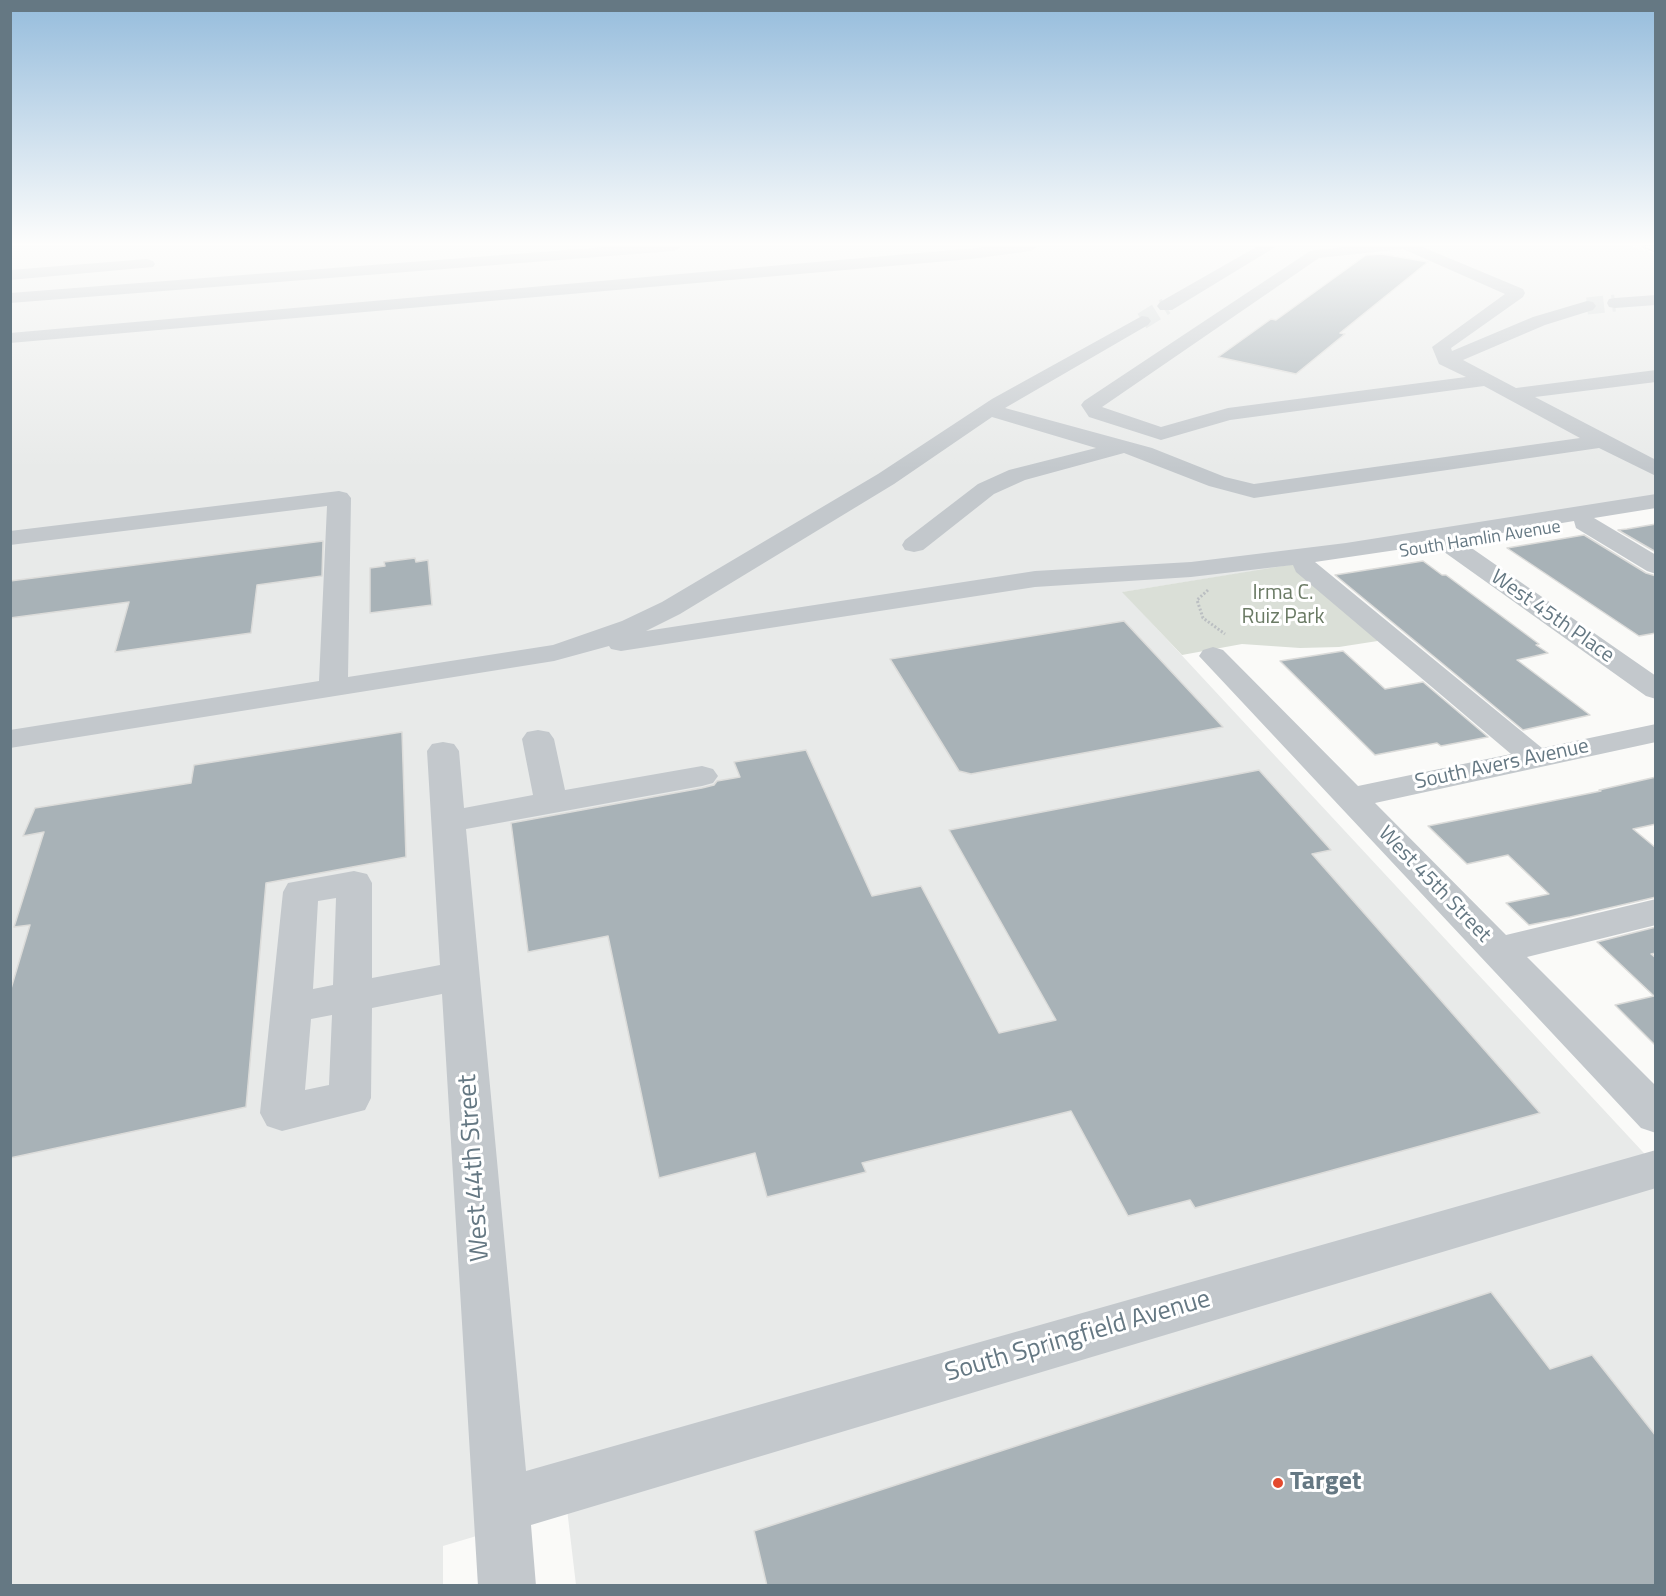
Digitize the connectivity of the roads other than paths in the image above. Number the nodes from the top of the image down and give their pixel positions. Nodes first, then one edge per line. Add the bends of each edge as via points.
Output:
1 (211, 320) edge
2 (1216, 320) edge
3 (1478, 320) edge
4 (1541, 320) edge
5 (1142, 321) tunnel mouth
6 (10, 338) edge
7 (1447, 359) junction
8 (1656, 375) edge
9 (1487, 380) junction
10 (1513, 394) junction
11 (1354, 397) junction
12 (994, 406) junction
13 (1161, 434) junction
14 (1602, 441) junction
15 (1127, 446) junction
16 (1656, 469) edge
17 (1656, 501) edge
18 (1656, 512) edge
19 (1585, 523) junction
20 (10, 538) edge
21 (1449, 544) junction
22 (914, 545) dead end
23 (1656, 566) edge
24 (1220, 646) road end
25 (555, 653) junction
26 (333, 689) junction
27 (1656, 690) edge
28 (1656, 733) edge
29 (10, 739) edge
30 (538, 739) dead end
31 (443, 751) dead end
32 (1536, 759) junction
33 (702, 776) dead end
34 (1349, 798) junction
35 (551, 802) junction
36 (448, 822) junction
37 (1656, 912) edge
38 (1497, 951) junction
39 (460, 976) junction
40 (352, 997) junction
41 (292, 1008) junction
42 (1656, 1114) edge
43 (1656, 1169) edge
44 (501, 1506) junction
45 (507, 1586) edge

1 - 6 street
2 - 13 street via 1091,405 1096,413
3 - 7 street via 1441,347
4 - 7 street
5 - 12 street
7 - 9 street
7 - 11 street
8 - 10 street
9 - 10 street
9 - 11 street
10 - 14 street
11 - 13 street via 1228,414
12 - 15 street via 1096,441
12 - 25 street via 886,479 671,608 632,627
13 - 15 street
14 - 15 street via 1254,491 1231,488
14 - 16 street
15 - 22 street via 1017,475 986,489
17 - 25 street via 1273,560 1184,571 1035,579
18 - 19 street, South Hamlin Avenue
19 - 21 street, South Hamlin Avenue
19 - 23 street
20 - 26 street via 339,498
21 - 27 street, West 45th Place
21 - 32 street, South Hamlin Avenue via 1305,567
24 - 34 street, West 45th Street
25 - 26 street
26 - 29 street
28 - 32 street, South Avers Avenue
30 - 35 street
31 - 36 street, West 44th Street
32 - 34 street, South Avers Avenue
33 - 35 street
34 - 38 street, West 45th Street
35 - 36 street
36 - 39 street, West 44th Street
37 - 38 street
38 - 42 street, West 45th Street
39 - 40 street
39 - 44 street, West 44th Street
40 - 41 street
40 - 41 street via 350,1098 282,1113
40 - 41 street via 354,883 301,892
43 - 44 street, South Springfield Avenue
44 - 45 street, West 44th Street

